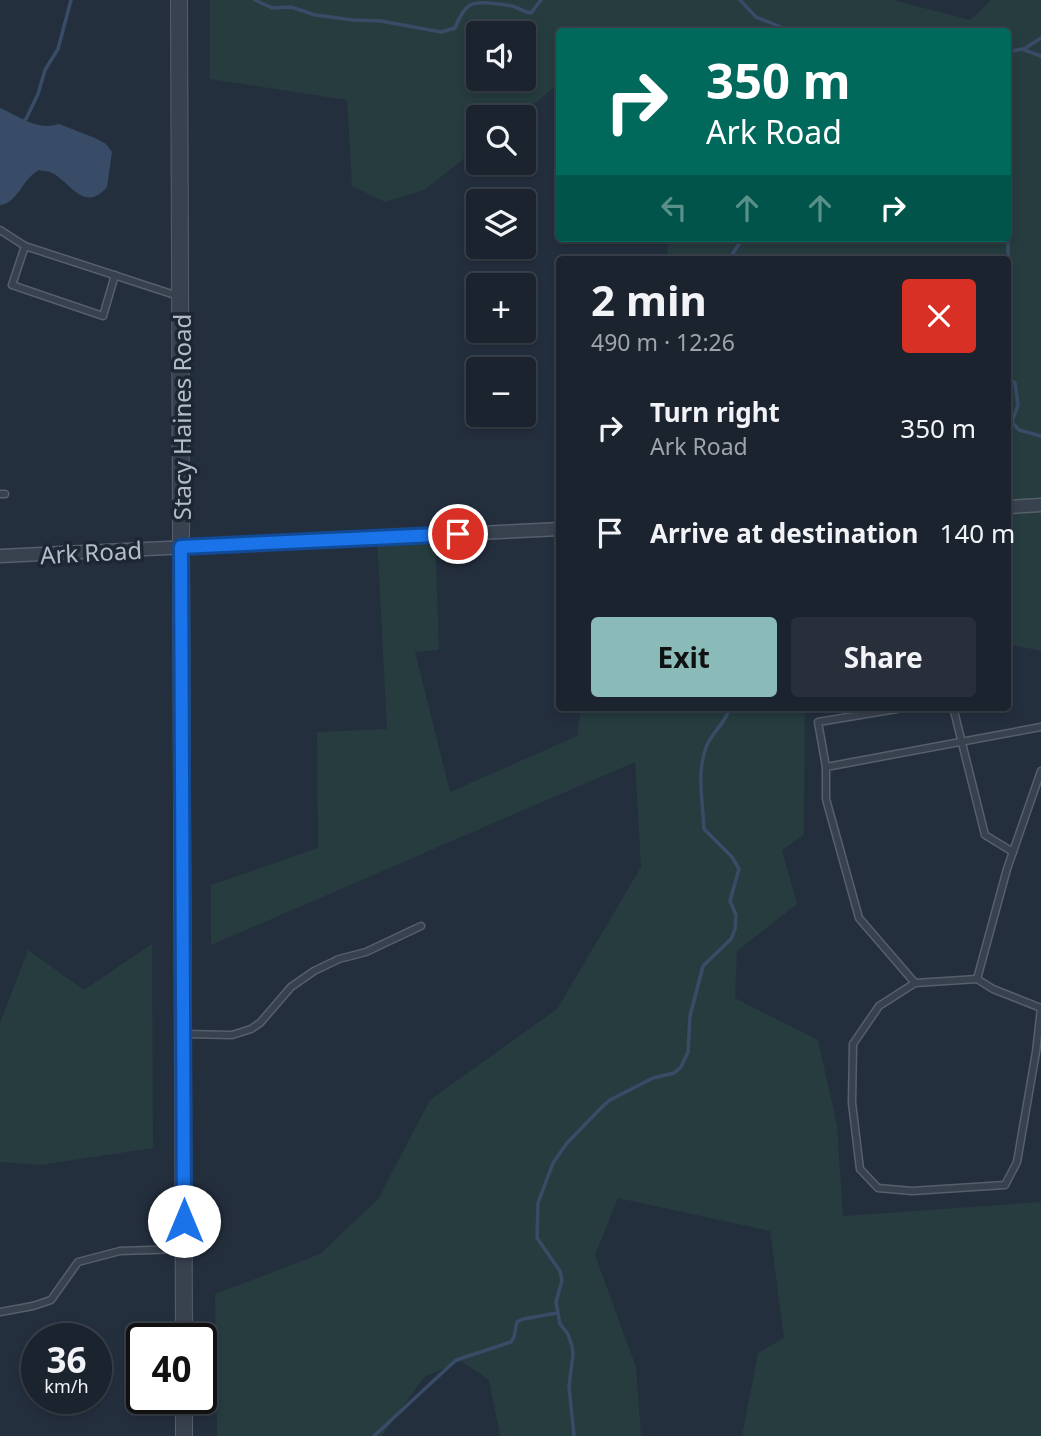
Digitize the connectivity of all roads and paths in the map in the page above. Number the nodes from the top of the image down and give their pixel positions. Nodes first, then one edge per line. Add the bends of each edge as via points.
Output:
1 (179, 0) edge
2 (0, 230) edge
3 (25, 246) junction
4 (115, 275) junction
5 (180, 297) junction
6 (1041, 505) edge
7 (1011, 507) edge
8 (556, 529) edge
9 (181, 547) junction
10 (0, 556) edge
11 (885, 711) edge
12 (954, 711) edge
13 (1041, 727) edge
14 (960, 742) junction
15 (826, 767) junction
16 (1041, 771) edge
17 (1013, 852) junction
18 (421, 926) dead end
19 (977, 979) junction
20 (915, 983) junction
21 (183, 1034) junction
22 (184, 1249) junction
23 (0, 1312) edge
24 (184, 1323) edge
25 (184, 1414) edge
26 (184, 1436) edge

1 - 5 street, Stacy Haines Road
2 - 3 lane
3 - 4 lane
3 - 4 lane via 12,285 103,316
4 - 5 lane
5 - 9 street, Stacy Haines Road
6 - 7 street
8 - 9 street, Ark Road
9 - 10 street, Ark Road
9 - 21 street, Stacy Haines Road
11 - 15 lane via 818,722
12 - 14 lane
13 - 14 lane
14 - 15 lane
14 - 17 lane via 985,835
15 - 20 lane via 826,799 859,918
16 - 17 lane
17 - 19 lane
18 - 21 lane via 314,971 291,987 251,1029 232,1035
19 - 20 lane
19 - 20 lane via 1041,1008 1017,1162 1005,1185 912,1191 878,1188 860,1169 852,1102 853,1044 879,1006
21 - 22 street, Stacy Haines Road
22 - 23 lane via 120,1251 78,1262 51,1300
22 - 24 street, Stacy Haines Road
25 - 26 street

